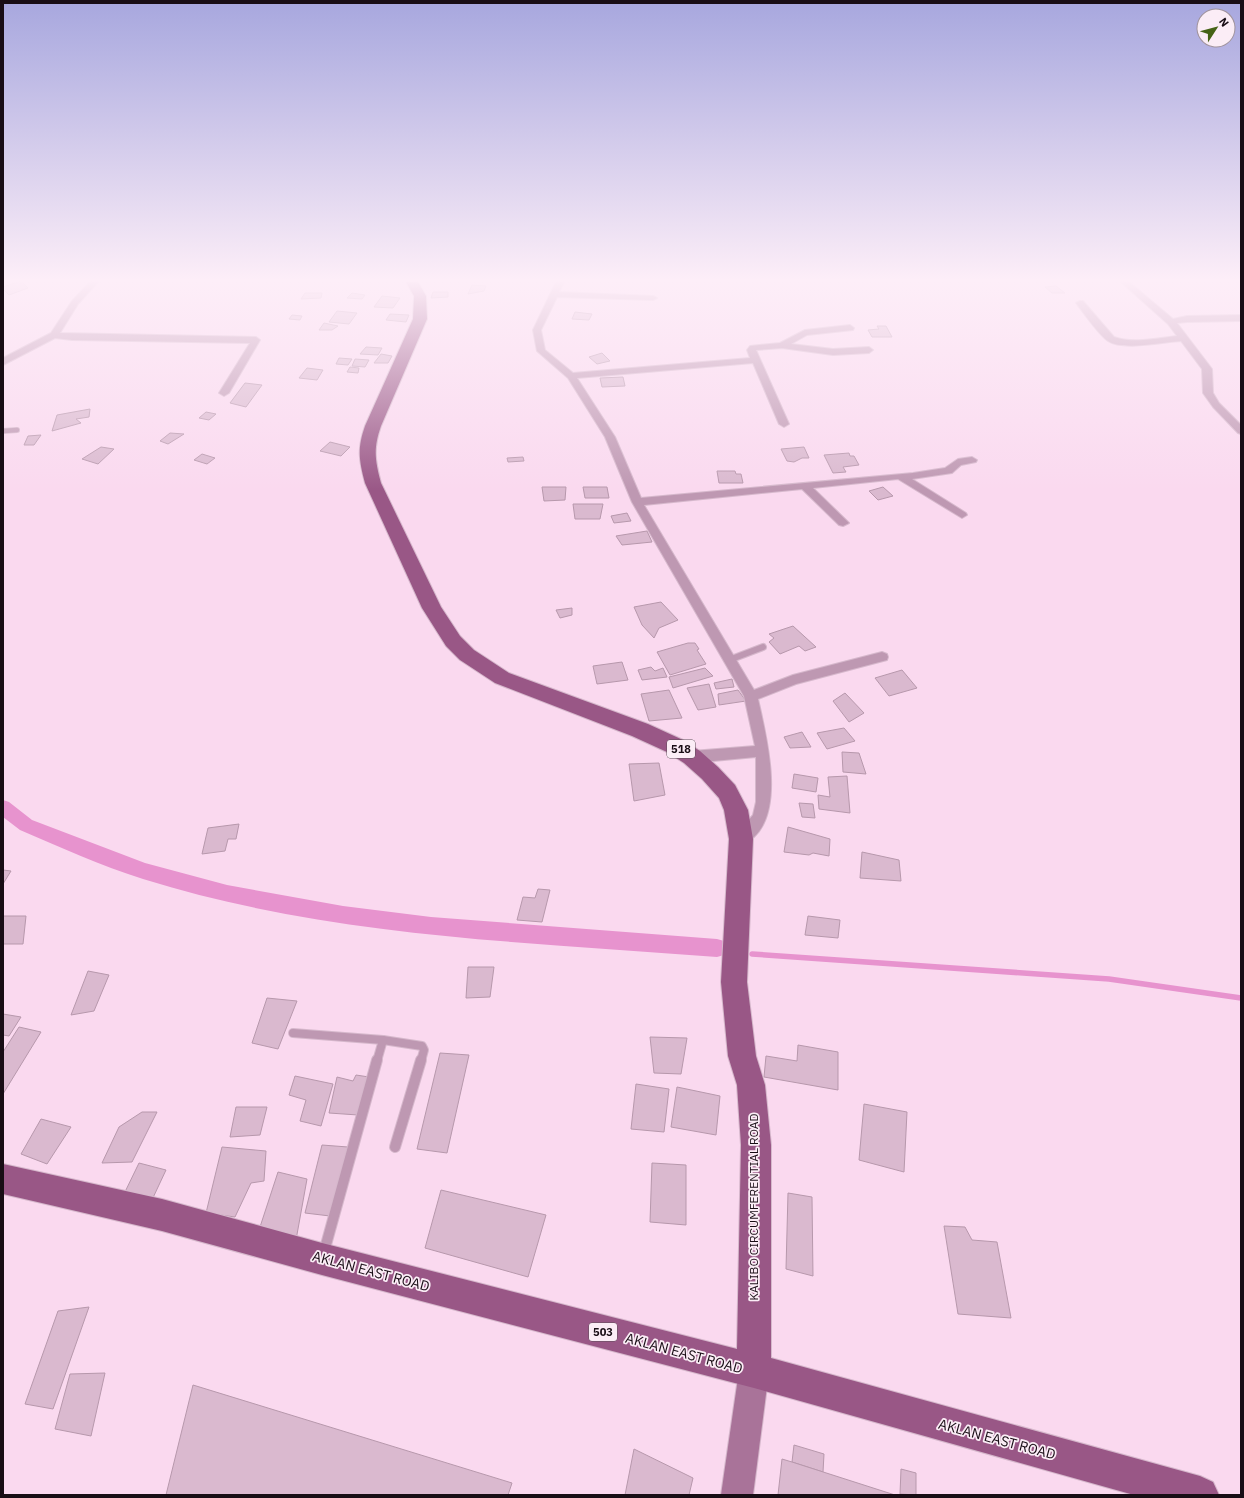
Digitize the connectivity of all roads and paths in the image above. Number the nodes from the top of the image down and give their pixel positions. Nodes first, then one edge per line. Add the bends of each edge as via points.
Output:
1 (22, 352) edge
2 (249, 352) edge
3 (406, 352) edge
4 (542, 352) edge
5 (752, 352) edge
6 (1194, 352) edge
7 (756, 360) junction
8 (3, 362) edge
9 (571, 376) junction
10 (224, 393) dead end
11 (784, 424) dead end
12 (17, 430) dead end
13 (3, 431) edge
14 (1241, 431) edge
15 (972, 460) dead end
16 (900, 476) junction
17 (804, 485) junction
18 (637, 502) junction
19 (962, 515) dead end
20 (843, 523) dead end
21 (763, 647) dead end
22 (882, 657) dead end
23 (729, 660) junction
24 (751, 696) junction
25 (763, 751) junction
26 (692, 757) junction
27 (741, 839) junction
28 (293, 1033) dead end
29 (383, 1040) junction
30 (395, 1147) dead end
31 (3, 1179) edge
32 (322, 1259) junction
33 (754, 1371) junction
34 (737, 1495) edge
35 (1200, 1495) edge

1 - 8 street
2 - 10 street
3 - 26 main road, KALIBO CIRCUMFERENTIAL ROAD / 518 via 373,426 367,443 367,460 373,483 398,538 442,625 453,641 467,655 502,678 640,730
4 - 9 street
5 - 7 street
6 - 14 street via 1207,369 1208,393
7 - 9 street
7 - 11 street
9 - 18 street via 610,438
12 - 13 lane
15 - 16 street via 958,462 948,471
16 - 17 street
16 - 19 street
17 - 18 street
17 - 20 street
18 - 23 street
21 - 23 lane
22 - 24 street via 793,680
23 - 24 street
24 - 25 street
25 - 26 street
25 - 27 street via 763,802 760,817
26 - 27 main road, KALIBO CIRCUMFERENTIAL ROAD / 518 via 727,792 736,810
27 - 33 main road, KALIBO CIRCUMFERENTIAL ROAD / 518 via 734,982 742,1056 754,1108 756,1145
28 - 29 lane
29 - 30 lane via 419,1045 424,1050
29 - 32 lane
31 - 32 main road, AKLAN EAST ROAD / 503 via 162,1215
32 - 33 main road, AKLAN EAST ROAD / 503
33 - 34 main road, KALIBO CIRCUMFERENTIAL ROAD / 518
33 - 35 main road, AKLAN EAST ROAD / 503

